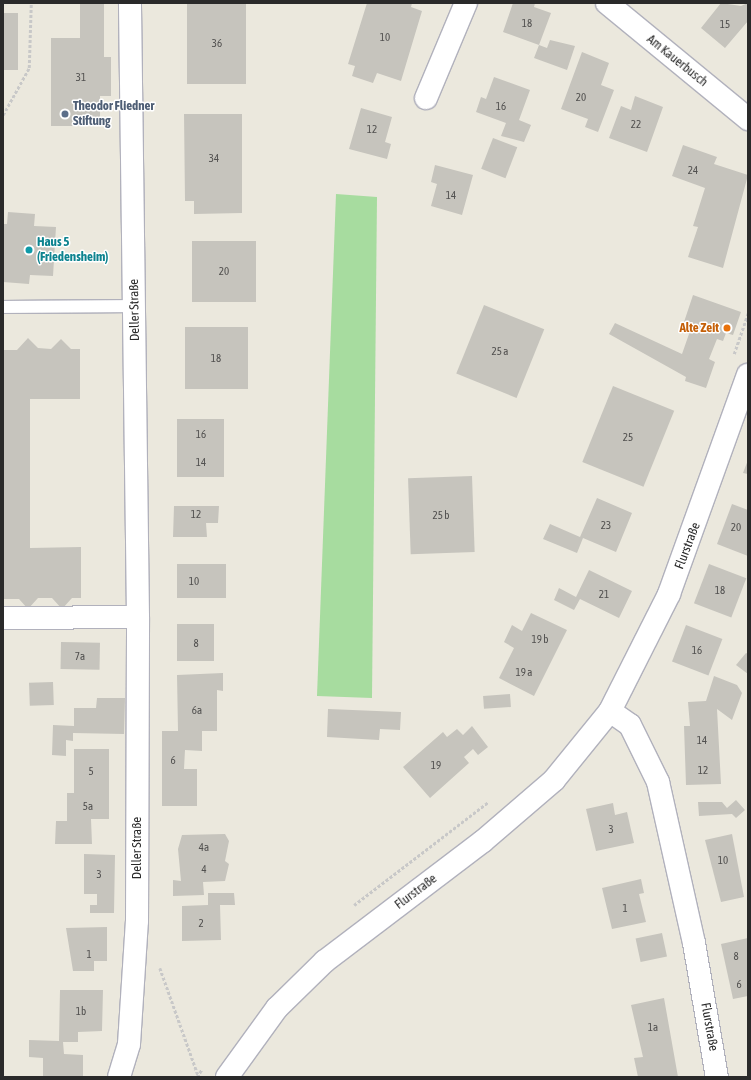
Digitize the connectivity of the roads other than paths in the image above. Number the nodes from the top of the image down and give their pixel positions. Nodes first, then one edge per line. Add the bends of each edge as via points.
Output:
1 (130, 3) edge
2 (466, 3) edge
3 (607, 3) edge
4 (426, 98) dead end
5 (748, 119) edge
6 (135, 306) junction
7 (3, 307) edge
8 (748, 375) edge
9 (138, 617) junction
10 (3, 618) edge
11 (610, 711) junction
12 (120, 1077) edge
13 (227, 1077) edge
14 (717, 1077) edge

1 - 6 street, Deller Straße
2 - 4 street
3 - 5 street, Am Kauerbusch
6 - 7 lane
6 - 9 street, Deller Straße
8 - 11 street, Flurstraße via 669,594
9 - 10 street
9 - 12 street, Deller Straße via 137,921 129,1044
11 - 13 street, Flurstraße via 554,780 482,842 325,961 276,1008
11 - 14 street, Flurstraße via 630,725 658,782 694,943

